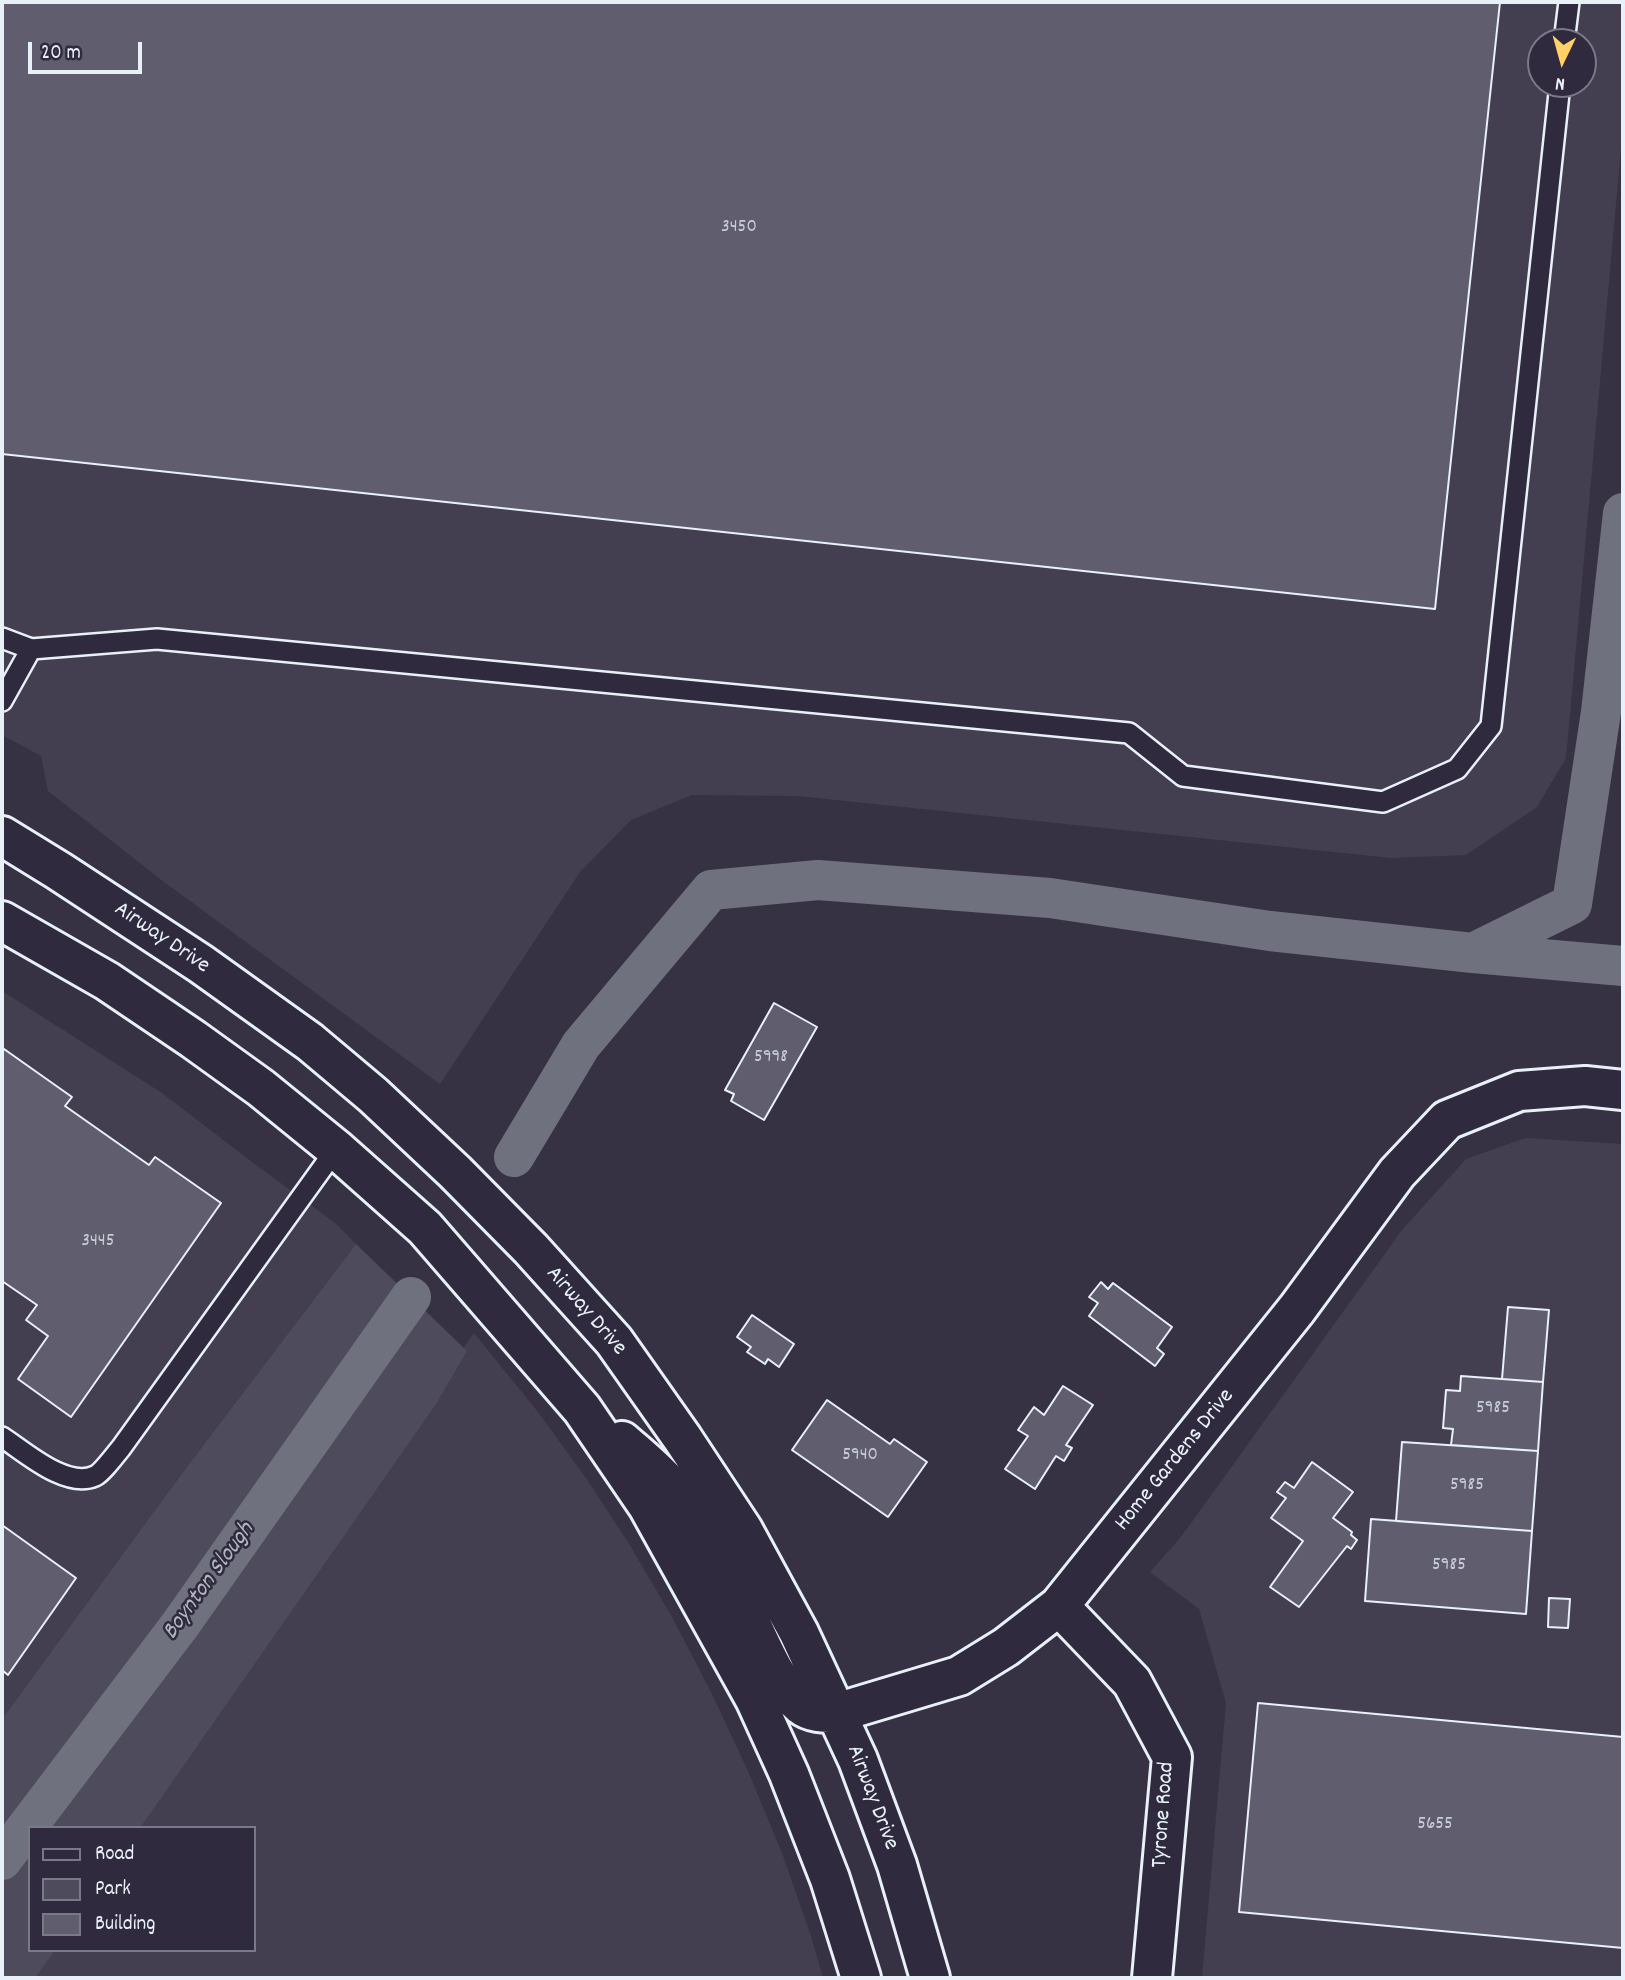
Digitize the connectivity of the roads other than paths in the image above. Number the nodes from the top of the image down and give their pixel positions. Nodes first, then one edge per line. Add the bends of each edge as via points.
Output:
1 (1569, 2) edge
2 (1566, 28) edge
3 (1558, 98) edge
4 (2, 638) edge
5 (31, 649) junction
6 (2, 701) edge
7 (2, 836) edge
8 (2, 921) edge
9 (1623, 1090) edge
10 (336, 1149) junction
11 (582, 1409) junction
12 (2, 1437) edge
13 (1059, 1606) junction
14 (836, 1713) junction
15 (861, 1978) edge
16 (930, 1978) edge
17 (1152, 1978) edge

1 - 2 lane
3 - 5 lane via 1491,726 1457,769 1383,802 1183,776 1129,733 157,639
4 - 5 lane
5 - 6 lane
7 - 14 main road, Airway Drive via 201,964 310,1042 373,1095 531,1249 614,1341 683,1438 743,1530
8 - 10 main road via 107,981 193,1039
9 - 13 main road, Home Gardens Drive via 1585,1086 1518,1091 1447,1120 1397,1173 1297,1309
10 - 11 main road via 425,1228
10 - 12 lane via 121,1448 96,1476 76,1480 59,1474
11 - 14 main road via 672,1488 731,1584 786,1689 802,1706
11 - 15 main road via 648,1506 755,1699 830,1879
13 - 14 main road, Home Gardens Drive via 959,1676
13 - 17 main road, Tyrone Road via 1132,1682 1172,1757
14 - 16 main road, Airway Drive via 897,1865

